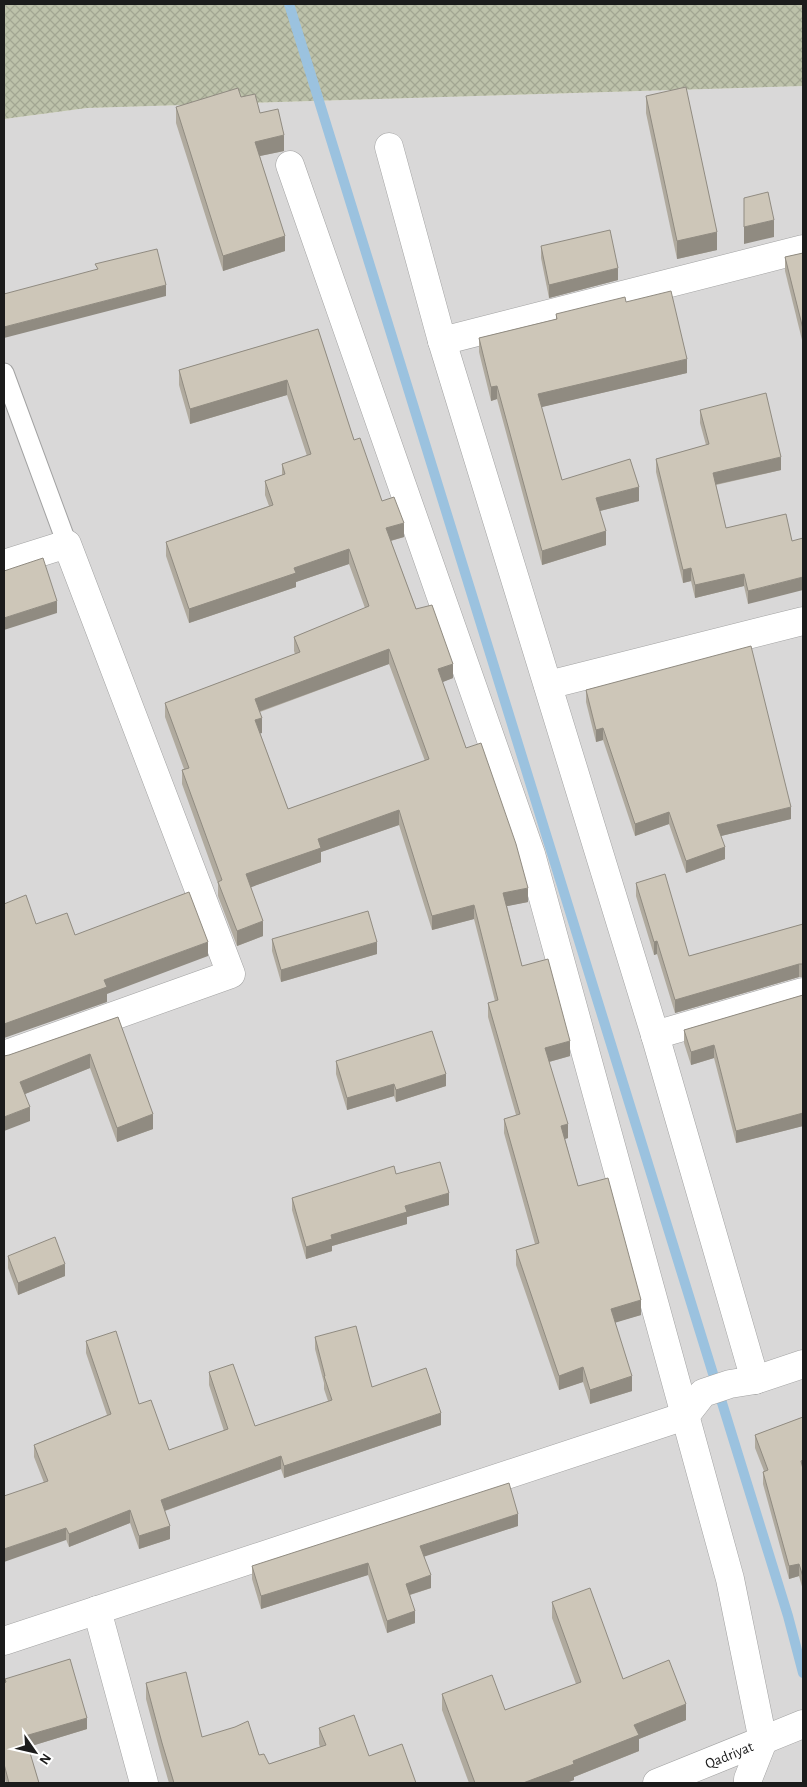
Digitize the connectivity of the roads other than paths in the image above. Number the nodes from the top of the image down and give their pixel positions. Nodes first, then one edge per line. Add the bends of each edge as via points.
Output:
1 (389, 147) dead end
2 (290, 165) dead end
3 (803, 249) edge
4 (442, 341) junction
5 (4, 373) edge
6 (68, 544) junction
7 (4, 564) edge
8 (803, 621) edge
9 (548, 685) junction
10 (803, 992) edge
11 (655, 1036) junction
12 (4, 1054) edge
13 (803, 1364) edge
14 (743, 1382) junction
15 (685, 1416) junction
16 (97, 1610) junction
17 (4, 1641) edge
18 (802, 1724) edge
19 (762, 1741) junction
20 (144, 1783) edge
21 (657, 1783) edge
22 (748, 1783) edge

1 - 4 street
2 - 15 street via 531,854
3 - 4 street
4 - 9 street
5 - 6 lane
6 - 7 street
6 - 12 street via 231,974
8 - 9 street
9 - 11 street
10 - 11 street
11 - 14 street
13 - 14 street
14 - 15 street via 703,1393
15 - 16 street
15 - 19 street via 730,1579
16 - 17 street
16 - 20 street
18 - 19 street, Qadriyat
19 - 21 street, Qadriyat
19 - 22 street

